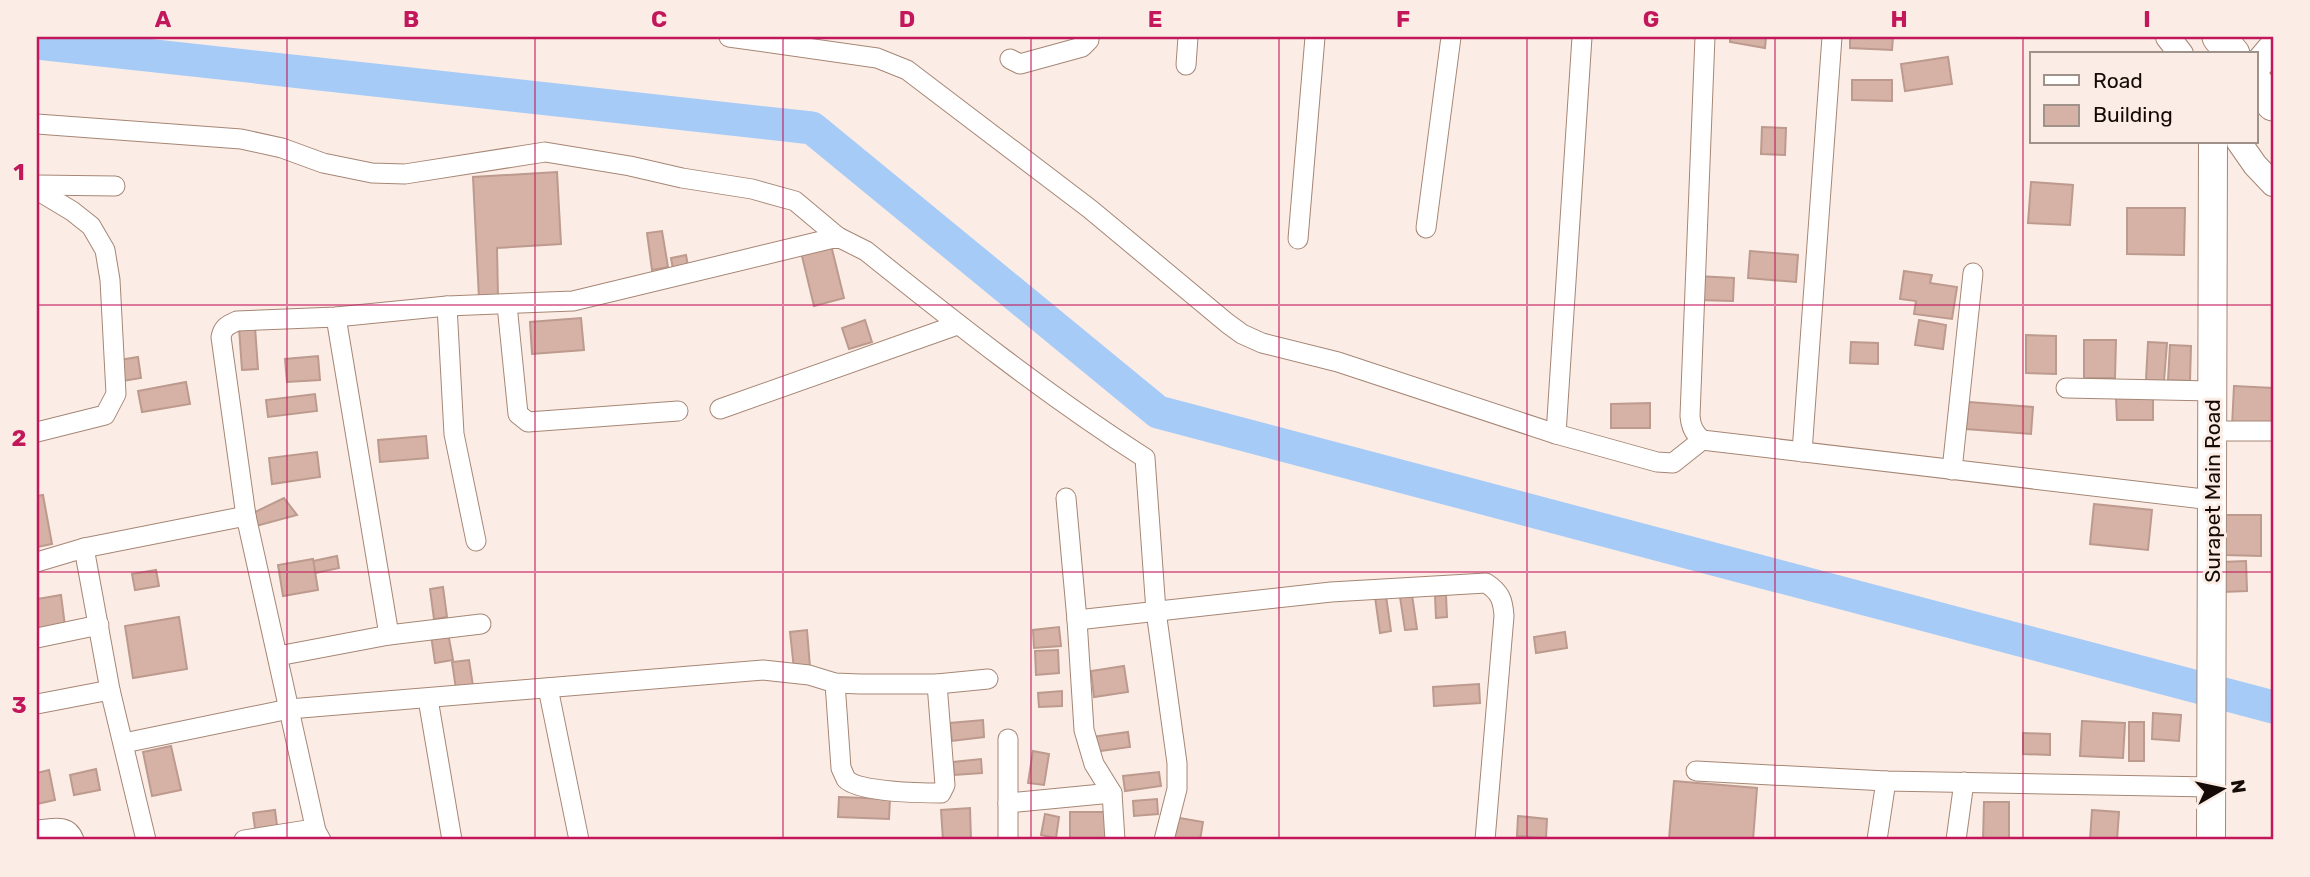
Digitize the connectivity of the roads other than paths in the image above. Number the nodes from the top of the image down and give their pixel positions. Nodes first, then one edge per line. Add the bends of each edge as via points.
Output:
1 (730, 37) edge
2 (1089, 37) edge
3 (1188, 37) edge
4 (1315, 37) edge
5 (1451, 37) edge
6 (1582, 37) edge
7 (1705, 37) edge
8 (1832, 37) edge
9 (2168, 37) edge
10 (2273, 47) edge
11 (2179, 52) edge
12 (1010, 60) dead end
13 (1186, 65) dead end
14 (2258, 65) edge
15 (37, 124) edge
16 (2213, 144) edge
17 (2240, 144) edge
18 (2273, 184) edge
19 (115, 186) dead end
20 (37, 188) edge
21 (1426, 228) dead end
22 (838, 237) junction
23 (1298, 239) dead end
24 (1973, 273) dead end
25 (507, 305) junction
26 (447, 306) junction
27 (336, 317) junction
28 (957, 325) junction
29 (2066, 388) dead end
30 (2212, 391) junction
31 (720, 409) dead end
32 (678, 411) dead end
33 (2273, 431) edge
34 (37, 432) edge
35 (2212, 432) junction
36 (1556, 434) junction
37 (1702, 440) junction
38 (1802, 452) junction
39 (1952, 470) junction
40 (1066, 498) dead end
41 (2212, 500) junction
42 (246, 516) junction
43 (476, 541) dead end
44 (85, 548) junction
45 (37, 562) edge
46 (1156, 611) junction
47 (1077, 620) junction
48 (481, 624) dead end
49 (99, 625) junction
50 (388, 635) junction
51 (37, 638) edge
52 (278, 656) junction
53 (988, 680) dead end
54 (835, 683) junction
55 (937, 684) junction
56 (548, 688) junction
57 (110, 690) junction
58 (428, 699) junction
59 (37, 704) edge
60 (289, 709) junction
61 (1008, 739) dead end
62 (124, 743) junction
63 (1696, 771) dead end
64 (1886, 781) junction
65 (1964, 782) junction
66 (2211, 787) junction
67 (1112, 793) junction
68 (1008, 803) junction
69 (37, 830) edge
70 (318, 836) edge
71 (74, 840) edge
72 (146, 840) edge
73 (244, 840) edge
74 (452, 840) edge
75 (579, 840) edge
76 (1007, 840) edge
77 (1115, 840) edge
78 (1164, 840) edge
79 (1485, 840) edge
80 (1877, 840) edge
81 (1956, 840) edge
82 (2211, 840) edge

1 - 36 street via 877,58 907,69 1090,209 1242,334
2 - 12 street via 1082,47 1020,64
3 - 13 street
4 - 23 street
5 - 21 street
6 - 36 street
7 - 37 street via 1690,416 1691,427
8 - 38 street
9 - 11 street
10 - 14 main road
15 - 22 street via 242,139 372,173 405,174 545,152 752,188 795,201
16 - 30 main road, Surapet Main Road
17 - 18 street
19 - 20 street
20 - 34 street via 91,226 105,250 116,394 105,415
22 - 25 street via 573,301
22 - 28 street via 866,251
24 - 39 street
25 - 26 street
25 - 32 street via 518,414 528,422
26 - 27 street
26 - 43 street via 454,434
27 - 42 street via 237,321 222,329
27 - 50 street
28 - 31 street
28 - 46 street via 1066,407 1145,458
29 - 30 street
30 - 35 main road, Surapet Main Road
33 - 35 street
35 - 41 main road, Surapet Main Road
36 - 37 street via 1666,464 1680,459
37 - 38 street
38 - 39 street
39 - 41 street
40 - 47 street
41 - 66 main road, Surapet Main Road
42 - 44 street
42 - 52 street
44 - 45 street
44 - 49 street
46 - 47 street
46 - 78 street via 1177,762 1177,789
46 - 79 street via 1344,591 1486,583 1497,590 1504,616
47 - 67 street via 1084,730 1094,764
48 - 50 street
49 - 51 street
49 - 57 street
50 - 52 street
52 - 60 street
53 - 55 street
54 - 55 street
54 - 55 street via 845,778 866,787 941,793 945,785
54 - 56 street via 763,670
56 - 58 street
56 - 75 street
57 - 59 street
57 - 62 street
58 - 60 street
58 - 74 street
60 - 62 street
60 - 70 street
61 - 68 street
62 - 72 street
63 - 64 street
64 - 65 street
64 - 80 street
65 - 66 street
65 - 81 street
66 - 82 main road, Surapet Main Road
67 - 68 street
67 - 77 street
68 - 76 street
69 - 71 street via 65,828
70 - 73 street via 307,830

